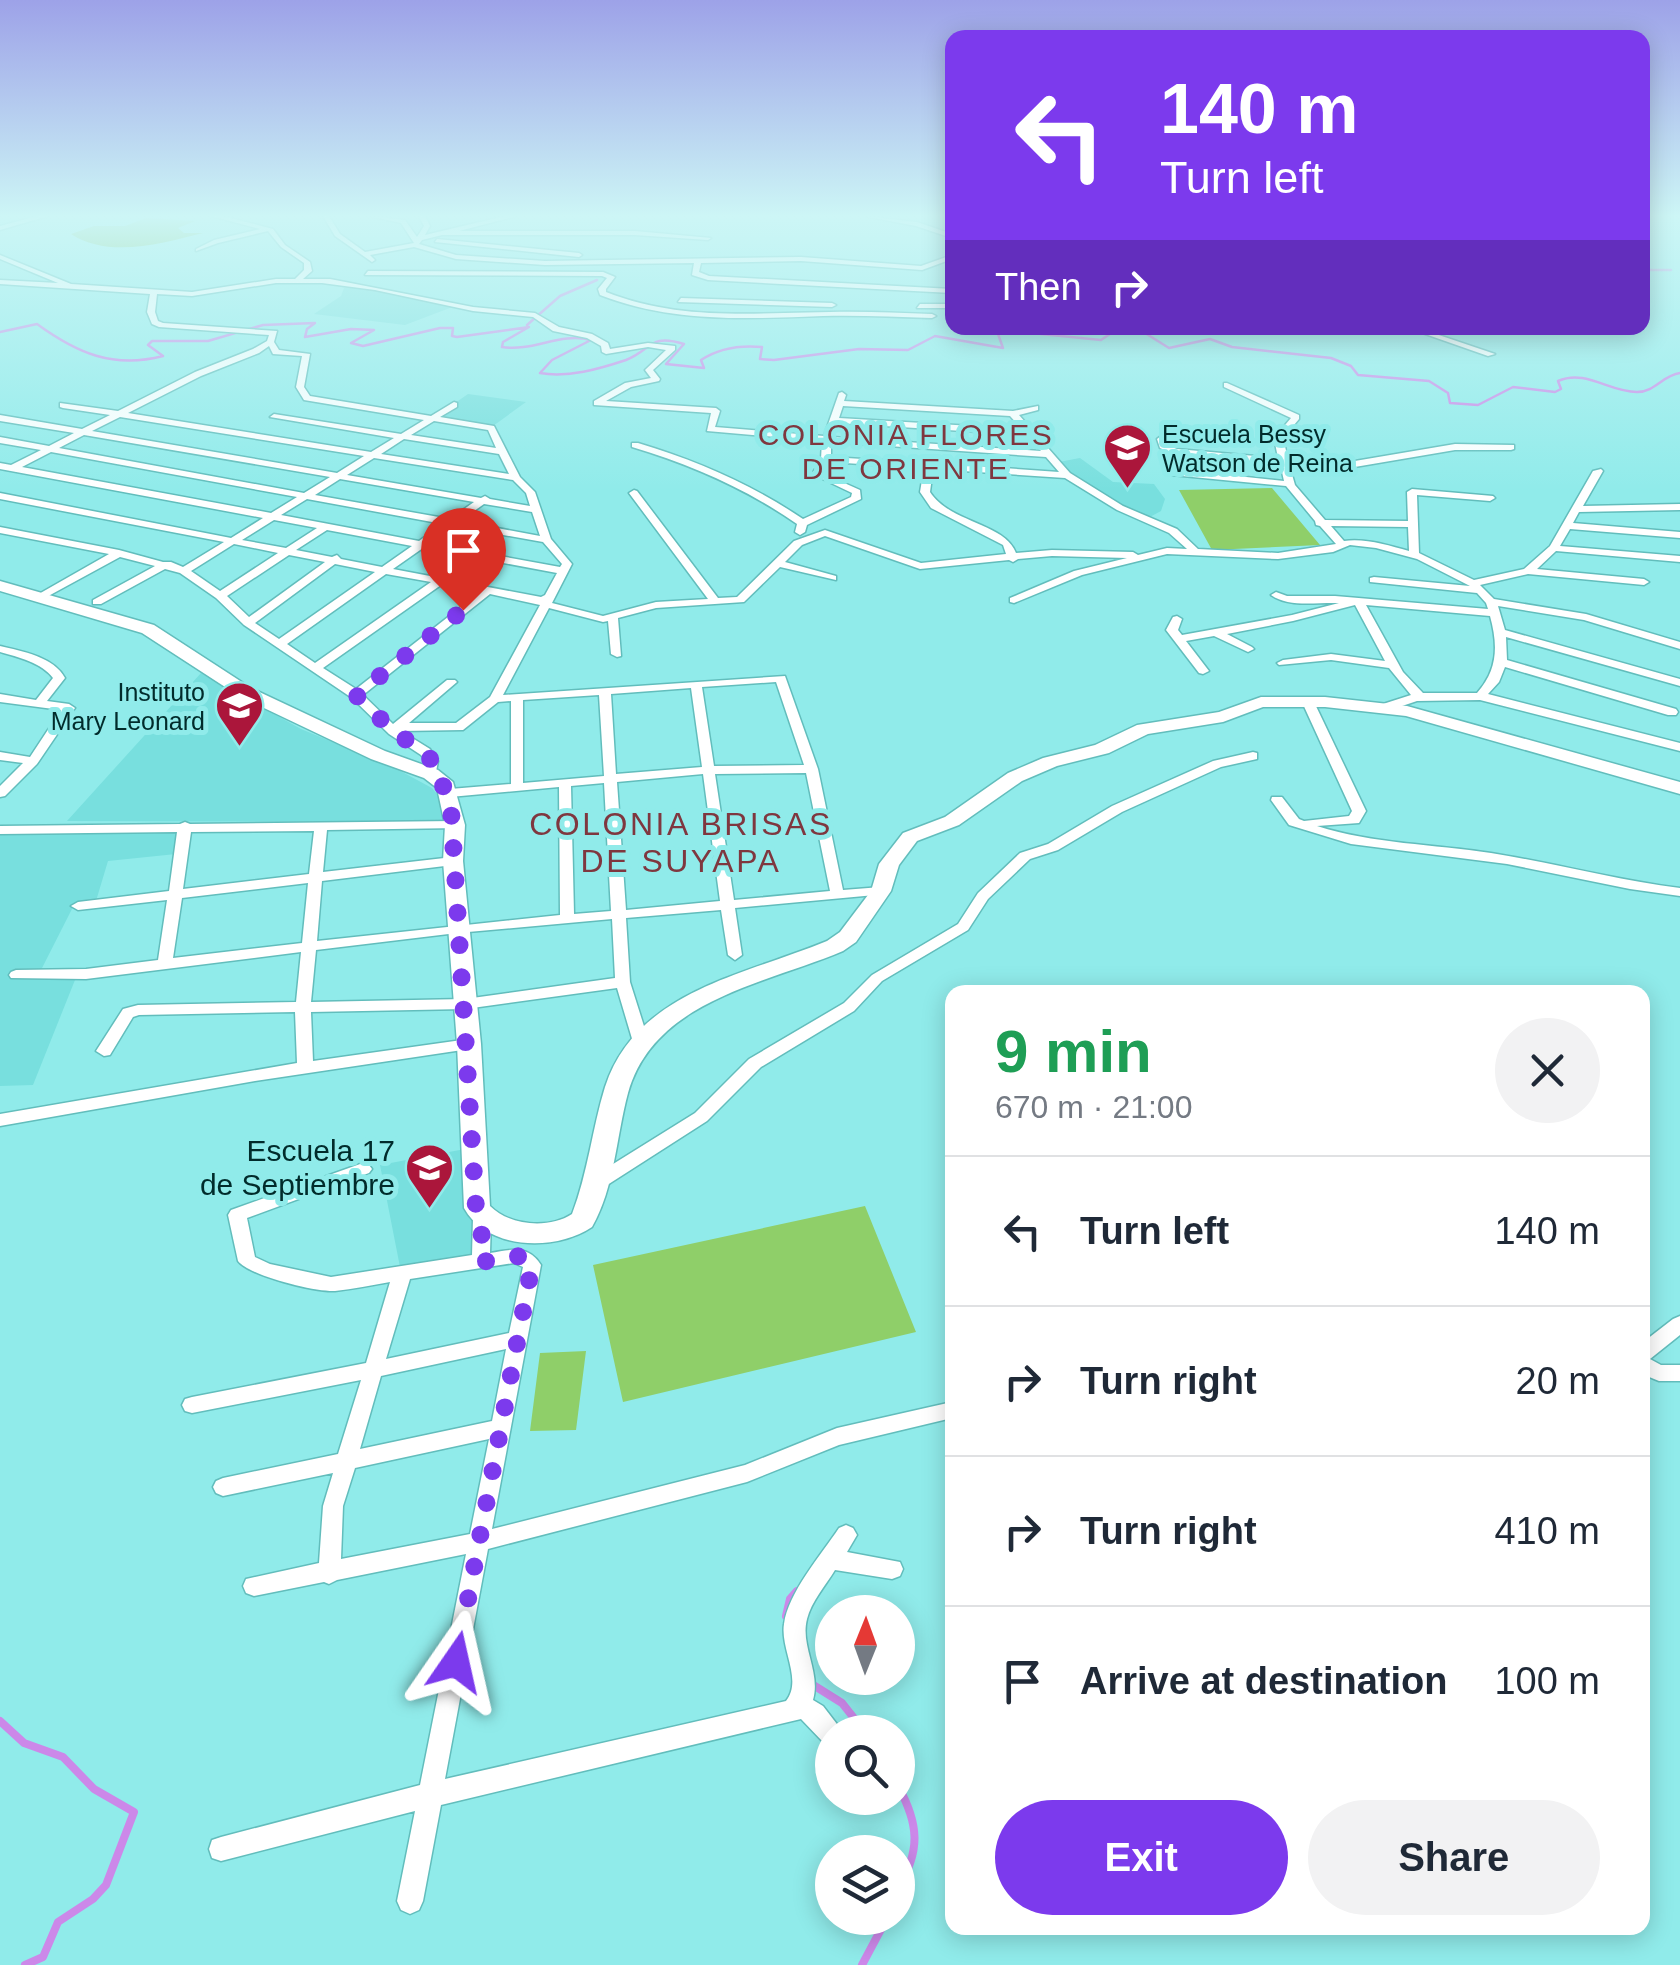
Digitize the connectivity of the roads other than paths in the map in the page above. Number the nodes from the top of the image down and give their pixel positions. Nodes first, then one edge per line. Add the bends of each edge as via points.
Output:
1 (152, 308) edge
2 (466, 308) edge
3 (657, 308) edge
4 (932, 316) dead end
5 (1433, 335) edge
6 (270, 342) junction
7 (1491, 354) dead end
8 (1227, 385) dead end
9 (63, 405) dead end
10 (454, 405) dead end
11 (1035, 408) dead end
12 (118, 414) junction
13 (1012, 414) junction
14 (274, 417) dead end
15 (0, 418) edge
16 (432, 418) junction
17 (832, 420) junction
18 (86, 432) junction
19 (1027, 432) junction
20 (402, 437) junction
21 (827, 439) junction
22 (1161, 439) dead end
23 (0, 440) edge
24 (635, 444) dead end
25 (1511, 447) dead end
26 (931, 448) junction
27 (50, 450) junction
28 (500, 452) junction
29 (1050, 454) junction
30 (374, 456) junction
31 (826, 460) junction
32 (1286, 462) junction
33 (0, 466) edge
34 (12, 468) junction
35 (929, 469) junction
36 (1598, 471) dead end
37 (1172, 472) dead end
38 (0, 474) edge
39 (1066, 475) junction
40 (342, 476) junction
41 (516, 478) junction
42 (1290, 484) junction
43 (634, 492) dead end
44 (0, 496) edge
45 (308, 496) junction
46 (1490, 498) dead end
47 (486, 500) junction
48 (1680, 508) edge
49 (1578, 509) junction
50 (536, 510) junction
51 (274, 518) junction
52 (453, 522) junction
53 (802, 523) junction
54 (1319, 523) junction
55 (1414, 524) junction
56 (1569, 526) junction
57 (322, 528) junction
58 (0, 530) edge
59 (1680, 535) edge
60 (1174, 536) junction
61 (240, 540) junction
62 (546, 540) junction
63 (798, 543) junction
64 (427, 544) junction
65 (1341, 544) junction
66 (1554, 548) junction
67 (292, 549) junction
68 (1196, 551) junction
69 (119, 552) junction
70 (1160, 553) junction
71 (1414, 554) junction
72 (1145, 556) junction
73 (336, 558) junction
74 (1013, 559) junction
75 (1680, 559) edge
76 (168, 564) junction
77 (777, 564) junction
78 (388, 570) junction
79 (184, 571) junction
80 (565, 571) junction
81 (1528, 572) junction
82 (832, 578) dead end
83 (442, 580) junction
84 (1374, 580) dead end
85 (1644, 582) dead end
86 (0, 586) edge
87 (1476, 587) junction
88 (490, 588) junction
89 (1276, 594) dead end
90 (220, 596) junction
91 (41, 597) junction
92 (1014, 600) dead end
93 (546, 601) junction
94 (715, 601) junction
95 (1358, 601) junction
96 (96, 602) dead end
97 (1492, 608) junction
98 (612, 618) junction
99 (1177, 619) dead end
100 (248, 623) junction
101 (1213, 631) junction
102 (1500, 632) junction
103 (1178, 639) junction
104 (279, 644) junction
105 (1680, 646) edge
106 (1248, 649) dead end
107 (0, 650) edge
108 (617, 654) dead end
109 (1501, 662) junction
110 (1283, 663) dead end
111 (1392, 665) junction
112 (317, 667) junction
113 (1203, 670) dead end
114 (450, 682) dead end
115 (1680, 683) edge
116 (696, 685) junction
117 (604, 693) junction
118 (356, 695) junction
119 (1480, 696) junction
120 (1420, 697) junction
121 (0, 698) edge
122 (518, 698) junction
123 (495, 700) junction
124 (1308, 702) junction
125 (39, 703) junction
126 (1386, 707) junction
127 (1672, 712) dead end
128 (396, 729) junction
129 (1680, 747) edge
130 (0, 756) edge
131 (1254, 756) dead end
132 (33, 761) junction
133 (710, 770) junction
134 (812, 770) junction
135 (431, 774) junction
136 (612, 780) junction
137 (565, 784) junction
138 (517, 788) junction
139 (1680, 788) edge
140 (0, 793) edge
141 (450, 793) junction
142 (1277, 800) dead end
143 (321, 825) junction
144 (455, 825) junction
145 (185, 826) junction
146 (1308, 828) junction
147 (0, 830) edge
148 (453, 860) junction
149 (314, 879) junction
150 (881, 890) junction
151 (1680, 892) edge
152 (173, 893) junction
153 (837, 894) junction
154 (728, 904) junction
155 (78, 906) dead end
156 (620, 914) junction
157 (567, 920) junction
158 (458, 929) junction
159 (310, 948) junction
160 (736, 955) dead end
161 (165, 964) junction
162 (16, 975) dead end
163 (623, 982) junction
164 (465, 1004) junction
165 (303, 1008) junction
166 (641, 1042) junction
167 (469, 1044) junction
168 (104, 1051) dead end
169 (305, 1068) junction
170 (0, 1120) edge
171 (364, 1169) dead end
172 (595, 1184) junction
173 (482, 1220) junction
174 (481, 1262) junction
175 (402, 1274) junction
176 (1680, 1324) edge
177 (518, 1339) junction
178 (1650, 1348) edge
179 (376, 1366) junction
180 (1650, 1368) edge
181 (1680, 1373) edge
182 (192, 1406) dead end
183 (945, 1412) edge
184 (501, 1428) junction
185 (345, 1461) junction
186 (223, 1487) dead end
187 (846, 1535) dead end
188 (479, 1542) junction
189 (831, 1559) junction
190 (892, 1569) dead end
191 (329, 1574) junction
192 (254, 1586) dead end
193 (802, 1690) junction
194 (817, 1715) edge
195 (430, 1794) junction
196 (220, 1849) dead end
197 (410, 1902) dead end

1 - 6 street via 156,324 264,329 274,331
2 - 21 street via 537,316 590,336 606,352 672,348 649,370 656,379 628,385 598,403 716,411 710,429
3 - 4 street
5 - 7 street
6 - 12 street
6 - 16 street via 276,352 306,354 300,387 308,398
8 - 32 street via 1296,418 1278,438
9 - 12 street
10 - 16 street
11 - 13 street
12 - 18 street
12 - 30 street
13 - 17 street via 840,399
13 - 19 street
14 - 20 street
15 - 18 street
16 - 20 street
16 - 28 street via 486,426
17 - 19 street
17 - 21 street
18 - 27 street
18 - 40 street
19 - 29 street
20 - 28 street
20 - 30 street
21 - 26 street
21 - 31 street
22 - 32 street via 1175,452
23 - 27 street
24 - 53 street via 709,467
25 - 32 street via 1455,448 1343,466
26 - 29 street
26 - 35 street
27 - 34 street
27 - 45 street
28 - 41 street
29 - 39 street
30 - 40 street
30 - 41 street
31 - 35 street
31 - 53 street via 817,474 857,492 856,499
32 - 42 street
33 - 34 street
34 - 38 street
34 - 51 street
35 - 39 street
35 - 74 street via 925,492 934,506 1007,543
36 - 49 street
37 - 42 street
39 - 60 street
40 - 45 street
40 - 47 street
41 - 50 street
42 - 54 street
43 - 94 street
44 - 61 street
45 - 51 street
45 - 52 street
46 - 55 street via 1412,492
47 - 50 street
47 - 52 street
48 - 49 street
49 - 56 street
50 - 62 street
51 - 57 street
51 - 61 street
52 - 62 street
52 - 64 street
53 - 63 street
54 - 55 street
54 - 65 street
55 - 71 street
56 - 59 street
56 - 66 street
57 - 64 street
57 - 67 street
58 - 69 street
60 - 68 street
60 - 70 street
61 - 67 street
61 - 79 street
62 - 80 street via 567,564
63 - 74 street via 833,534 920,566
63 - 77 street
64 - 78 street
64 - 80 street
65 - 68 street via 1289,555
65 - 71 street
66 - 75 street
66 - 81 street
67 - 73 street
67 - 90 street
68 - 70 street
69 - 76 street
69 - 91 street
70 - 72 street
71 - 87 street
72 - 74 street via 1052,553
72 - 92 street via 1058,579
73 - 78 street
73 - 100 street
76 - 79 street
76 - 96 street
77 - 82 street
77 - 94 street via 743,599
78 - 83 street
78 - 104 street
79 - 90 street
80 - 93 street
81 - 85 street
81 - 87 street
83 - 88 street
83 - 112 street
84 - 87 street
86 - 91 street
87 - 97 street
88 - 93 street
88 - 118 street
89 - 95 street
90 - 100 street
91 - 135 street via 148,629 245,692
93 - 98 street
93 - 123 street
94 - 98 street via 656,605
95 - 97 street
95 - 101 street
95 - 111 street
97 - 102 street
97 - 105 street via 1586,618
98 - 108 street
99 - 103 street via 1172,630
100 - 104 street
101 - 103 street
101 - 106 street
102 - 109 street
102 - 115 street
103 - 113 street
104 - 112 street
107 - 125 street via 56,670 59,678
109 - 119 street
109 - 127 street
110 - 111 street via 1331,656
111 - 120 street
112 - 118 street
114 - 128 street
116 - 117 street
116 - 133 street
116 - 134 street via 781,678
117 - 122 street
117 - 136 street
118 - 128 street
119 - 120 street
119 - 129 street
120 - 126 street
121 - 125 street
122 - 123 street
122 - 138 street
123 - 128 street via 459,726
124 - 126 street
124 - 146 street via 1358,817
124 - 150 street via 1261,702 1223,717 1143,729 1102,749 1050,762 952,821 910,837 889,864
125 - 132 street via 69,710
126 - 139 street
128 - 135 street via 430,756
130 - 132 street
131 - 172 street via 1216,764 1017,862 964,927 876,978 849,1007 755,1063 701,1117
132 - 140 street
133 - 134 street
133 - 136 street
133 - 154 street
134 - 153 street
135 - 141 street
136 - 137 street
136 - 156 street
137 - 138 street
137 - 157 street
138 - 141 street
141 - 144 street
142 - 146 street
143 - 144 street
143 - 145 street
143 - 149 street
144 - 148 street
145 - 147 street
145 - 152 street
146 - 151 street via 1380,848 1486,856
148 - 149 street
148 - 158 street
149 - 152 street
149 - 159 street
150 - 153 street
150 - 166 street via 836,946 730,984
152 - 155 street
152 - 161 street
153 - 154 street
154 - 156 street
154 - 160 street
156 - 157 street
156 - 163 street
157 - 158 street
158 - 159 street
158 - 164 street
159 - 161 street
159 - 165 street
161 - 162 street
163 - 164 street
163 - 166 street
164 - 165 street
164 - 167 street
165 - 168 street via 138,1010 128,1013
165 - 169 street
166 - 172 street via 622,1072
167 - 169 street
167 - 173 street via 476,1208
169 - 170 street
171 - 175 street via 237,1215 242,1249 254,1266 331,1284
172 - 173 street via 583,1220 568,1230 542,1233
173 - 174 street
174 - 175 street
174 - 177 street via 520,1256 532,1265
175 - 179 street
176 - 178 street
177 - 179 street
177 - 184 street
179 - 182 street via 294,1390
179 - 185 street
180 - 181 street
183 - 188 street via 837,1436 747,1473
184 - 185 street
184 - 188 street
185 - 186 street
185 - 191 street via 333,1506
187 - 189 street
188 - 191 street
188 - 195 street
189 - 190 street
189 - 193 street via 795,1619
191 - 192 street
193 - 194 street
193 - 195 street via 793,1711
195 - 196 street
195 - 197 street

